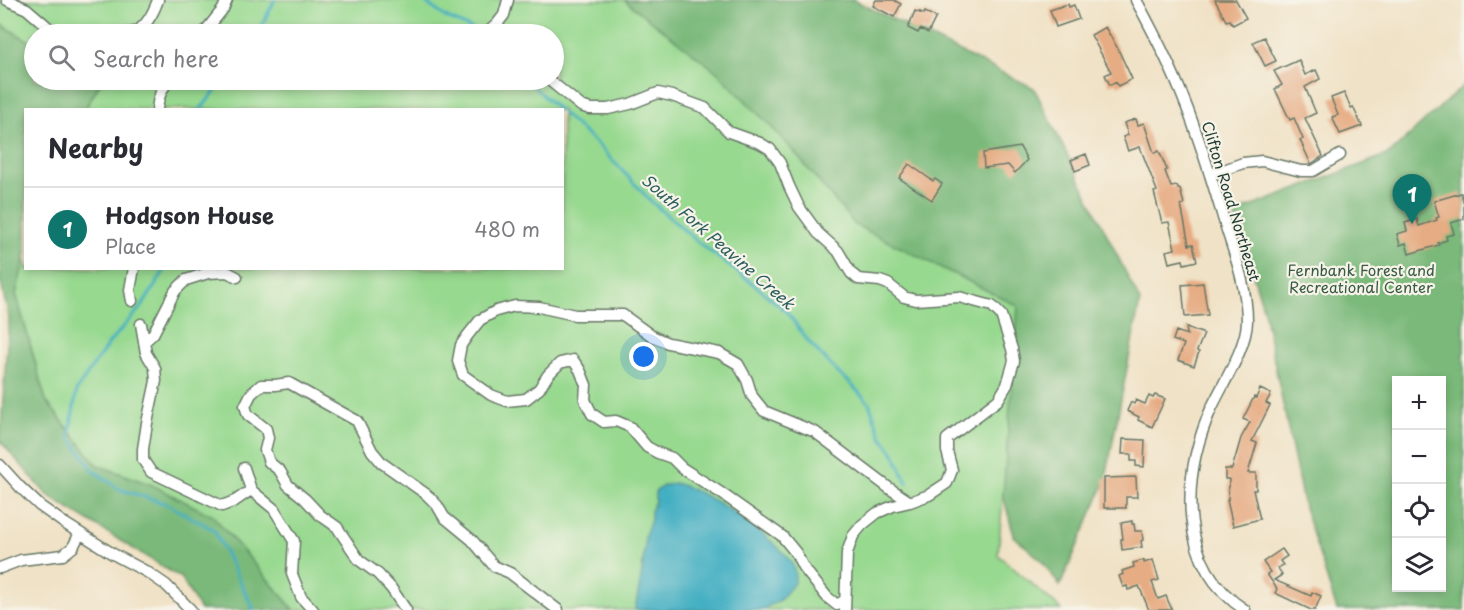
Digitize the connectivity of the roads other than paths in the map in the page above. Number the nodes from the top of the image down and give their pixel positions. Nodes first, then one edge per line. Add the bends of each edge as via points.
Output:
1 (7, 0) edge
2 (158, 0) edge
3 (227, 0) edge
4 (508, 0) edge
5 (1136, 0) edge
6 (44, 24) edge
7 (144, 24) edge
8 (211, 24) edge
9 (496, 24) edge
10 (162, 90) edge
11 (561, 90) edge
12 (157, 108) edge
13 (1340, 155) dead end
14 (1210, 175) junction
15 (134, 270) edge
16 (237, 277) dead end
17 (132, 301) dead end
18 (141, 324) dead end
19 (144, 342) junction
20 (0, 465) edge
21 (244, 468) dead end
22 (251, 490) junction
23 (910, 502) junction
24 (80, 533) junction
25 (0, 568) edge
26 (839, 606) edge
27 (191, 610) edge
28 (313, 610) edge
29 (406, 610) edge
30 (558, 610) edge
31 (1245, 610) edge

1 - 6 street via 27,9
2 - 7 street
3 - 8 street
4 - 9 street via 504,15
5 - 14 street, Clifton Road Northeast via 1160,44
10 - 12 street
11 - 23 street via 590,109 630,104 658,93 705,108 729,132 770,149 799,207 858,279 880,281 916,300 959,297 977,301 992,306 1001,315 1014,361 1008,385 988,409 947,439 952,470 947,483
13 - 14 street via 1312,171 1262,161 1243,163
14 - 31 street, Clifton Road Northeast via 1243,281 1248,323 1241,349 1211,408 1198,444 1189,507 1201,561 1215,584
15 - 17 street
16 - 19 street via 226,272 208,273 186,280
18 - 19 street
19 - 22 street via 156,381 143,449 143,460 151,472 222,506
20 - 24 street via 40,506
21 - 22 street
22 - 28 street via 274,509 294,541 292,574 301,597
23 - 26 street via 877,513 853,536
23 - 26 street via 815,432 764,411 752,396 738,364 719,353 668,343 623,315 575,315 515,306 480,320 461,345 458,361 463,375 507,401 526,399 560,363 573,360 586,385 585,400 592,414 604,422 616,421 630,427 646,447 672,458 782,536 827,597
24 - 25 street via 73,547 63,555 21,560
24 - 27 street via 166,585
29 - 30 street via 391,588 360,560 338,527 288,485 269,462 266,429 248,415 245,406 261,385 289,383 357,421 382,463 426,494 494,566 510,573

